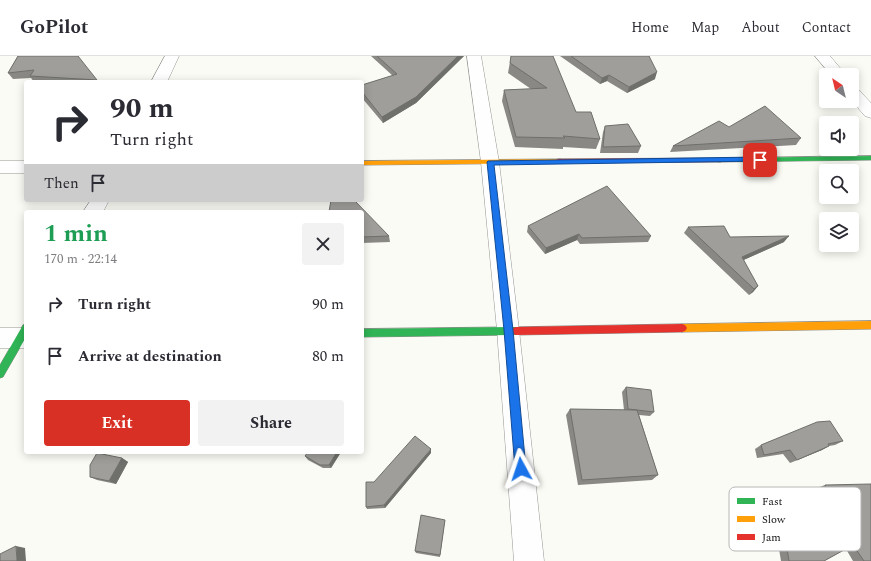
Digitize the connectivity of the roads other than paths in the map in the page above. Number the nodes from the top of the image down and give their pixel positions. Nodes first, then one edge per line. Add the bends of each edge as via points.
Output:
1 (172, 56) edge
2 (474, 56) edge
3 (822, 56) edge
4 (832, 68) edge
5 (160, 80) edge
6 (859, 99) edge
7 (871, 113) edge
8 (871, 158) edge
9 (490, 162) junction
10 (364, 164) edge
11 (0, 167) edge
12 (24, 167) edge
13 (871, 325) edge
14 (508, 330) junction
15 (364, 333) edge
16 (18, 335) edge
17 (0, 374) edge
18 (529, 561) edge

1 - 5 street
2 - 9 street
3 - 4 street
6 - 7 street
8 - 9 street
9 - 10 street
9 - 14 street
11 - 12 street
13 - 14 street
14 - 15 street
14 - 18 street
16 - 17 street

